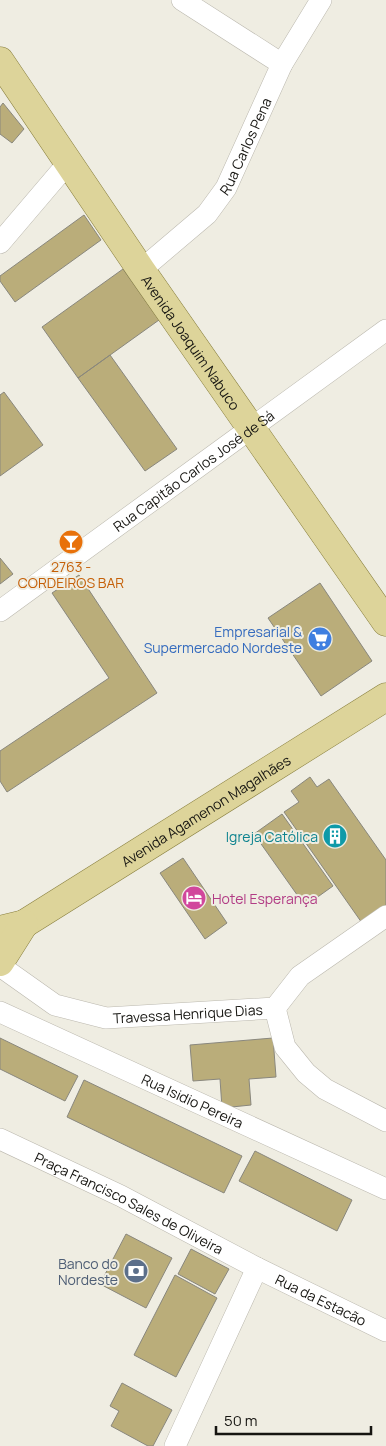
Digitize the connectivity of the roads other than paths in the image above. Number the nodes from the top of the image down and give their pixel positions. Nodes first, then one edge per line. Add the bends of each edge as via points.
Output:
1 (182, 0) edge
2 (321, 0) edge
3 (0, 61) edge
4 (282, 64) junction
5 (68, 163) junction
6 (0, 243) edge
7 (141, 270) junction
8 (386, 330) edge
9 (251, 429) junction
10 (0, 611) edge
11 (386, 622) edge
12 (386, 698) edge
13 (386, 916) edge
14 (12, 927) edge
15 (0, 964) edge
16 (275, 1008) junction
17 (0, 1012) edge
18 (386, 1121) edge
19 (0, 1139) edge
20 (386, 1188) edge
21 (257, 1268) junction
22 (386, 1331) edge
23 (175, 1446) edge

1 - 4 street
2 - 4 street, Rua Carlos Pena
3 - 5 main road, Avenida Joaquim Nabuco
4 - 7 street, Rua Carlos Pena via 226,188 207,214
5 - 6 street
5 - 7 main road, Avenida Joaquim Nabuco
7 - 9 main road, Avenida Joaquim Nabuco
8 - 9 street, Rua Capitão Carlos José de Sá
9 - 10 street, Rua Capitão Carlos José de Sá
9 - 11 main road, Avenida Joaquim Nabuco
12 - 14 main road, Avenida Agamenon Magalhães
13 - 16 street, Travessa Henrique Dias via 300,976
14 - 15 main road, Avenida Agamenon Magalhães
15 - 16 street, Travessa Henrique Dias via 55,1005 106,1018
16 - 18 street via 285,1047 306,1073 325,1089
17 - 20 street, Rua Isidio Pereira
19 - 21 street, Praça Francisco Sales de Oliveira via 121,1196
21 - 22 street, Rua da Estacão
21 - 23 street

